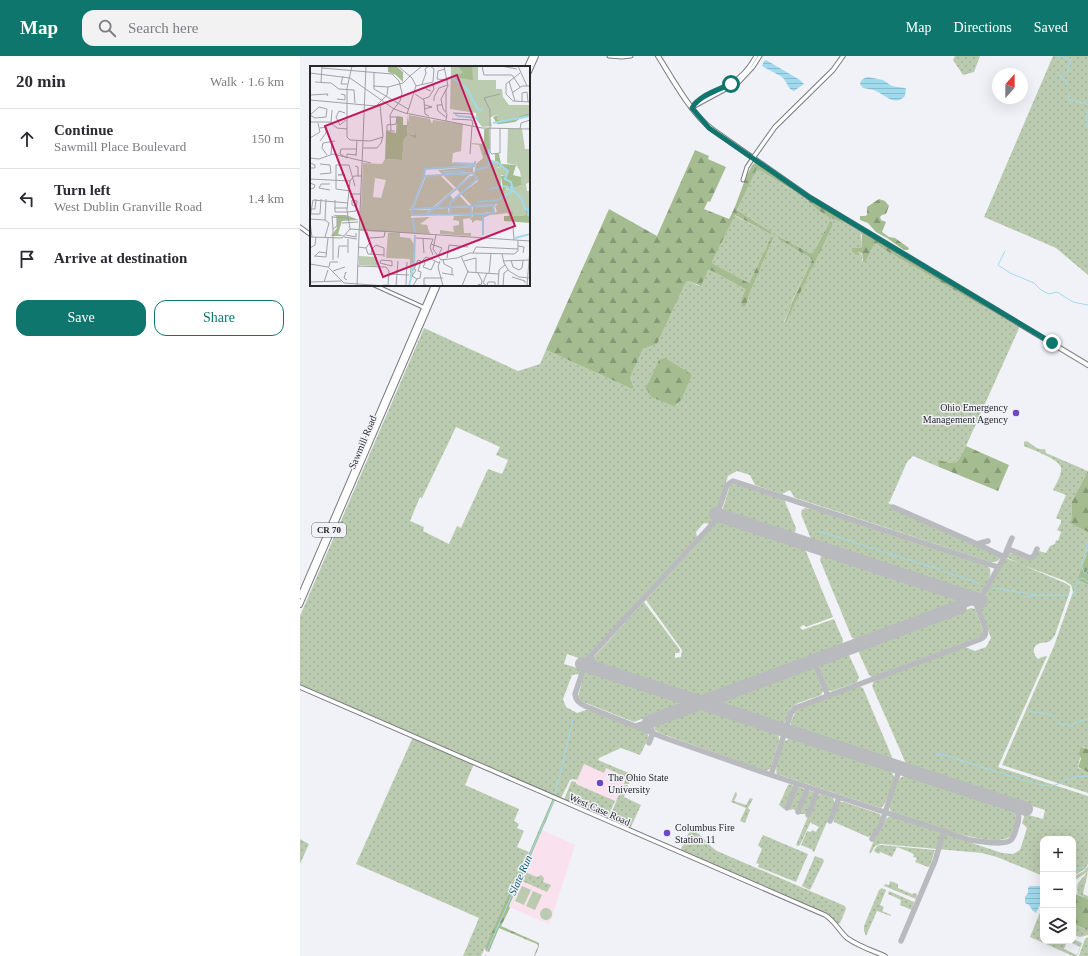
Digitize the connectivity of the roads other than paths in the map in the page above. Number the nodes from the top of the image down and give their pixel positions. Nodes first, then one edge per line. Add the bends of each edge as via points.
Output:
1 (532, 56) edge
2 (536, 56) edge
3 (609, 56) edge
4 (631, 56) edge
5 (658, 56) edge
6 (756, 56) edge
7 (760, 56) edge
8 (843, 56) edge
9 (527, 66) edge
10 (530, 70) edge
11 (692, 108) junction
12 (753, 158) junction
13 (743, 180) dead end
14 (300, 227) edge
15 (310, 234) edge
16 (376, 286) edge
17 (434, 286) edge
18 (438, 286) edge
19 (426, 309) junction
20 (1088, 365) edge
21 (300, 596) edge
22 (300, 606) edge
23 (300, 687) edge
24 (885, 956) edge

1 - 9 main road
2 - 10 main road
3 - 4 street
5 - 11 main road
6 - 11 street via 737,80 694,103
7 - 11 street via 739,82
8 - 12 main road via 775,127
11 - 12 main road via 709,128
12 - 13 street via 746,167
12 - 20 main road via 809,197
14 - 15 street
16 - 19 street
17 - 19 main road, Sawmill Road / CR 70
18 - 19 main road, Sawmill Road / CR 70
19 - 21 main road, Sawmill Road / CR 70
19 - 22 main road, Sawmill Road / CR 70
23 - 24 main road, West Case Road via 825,915 851,940

